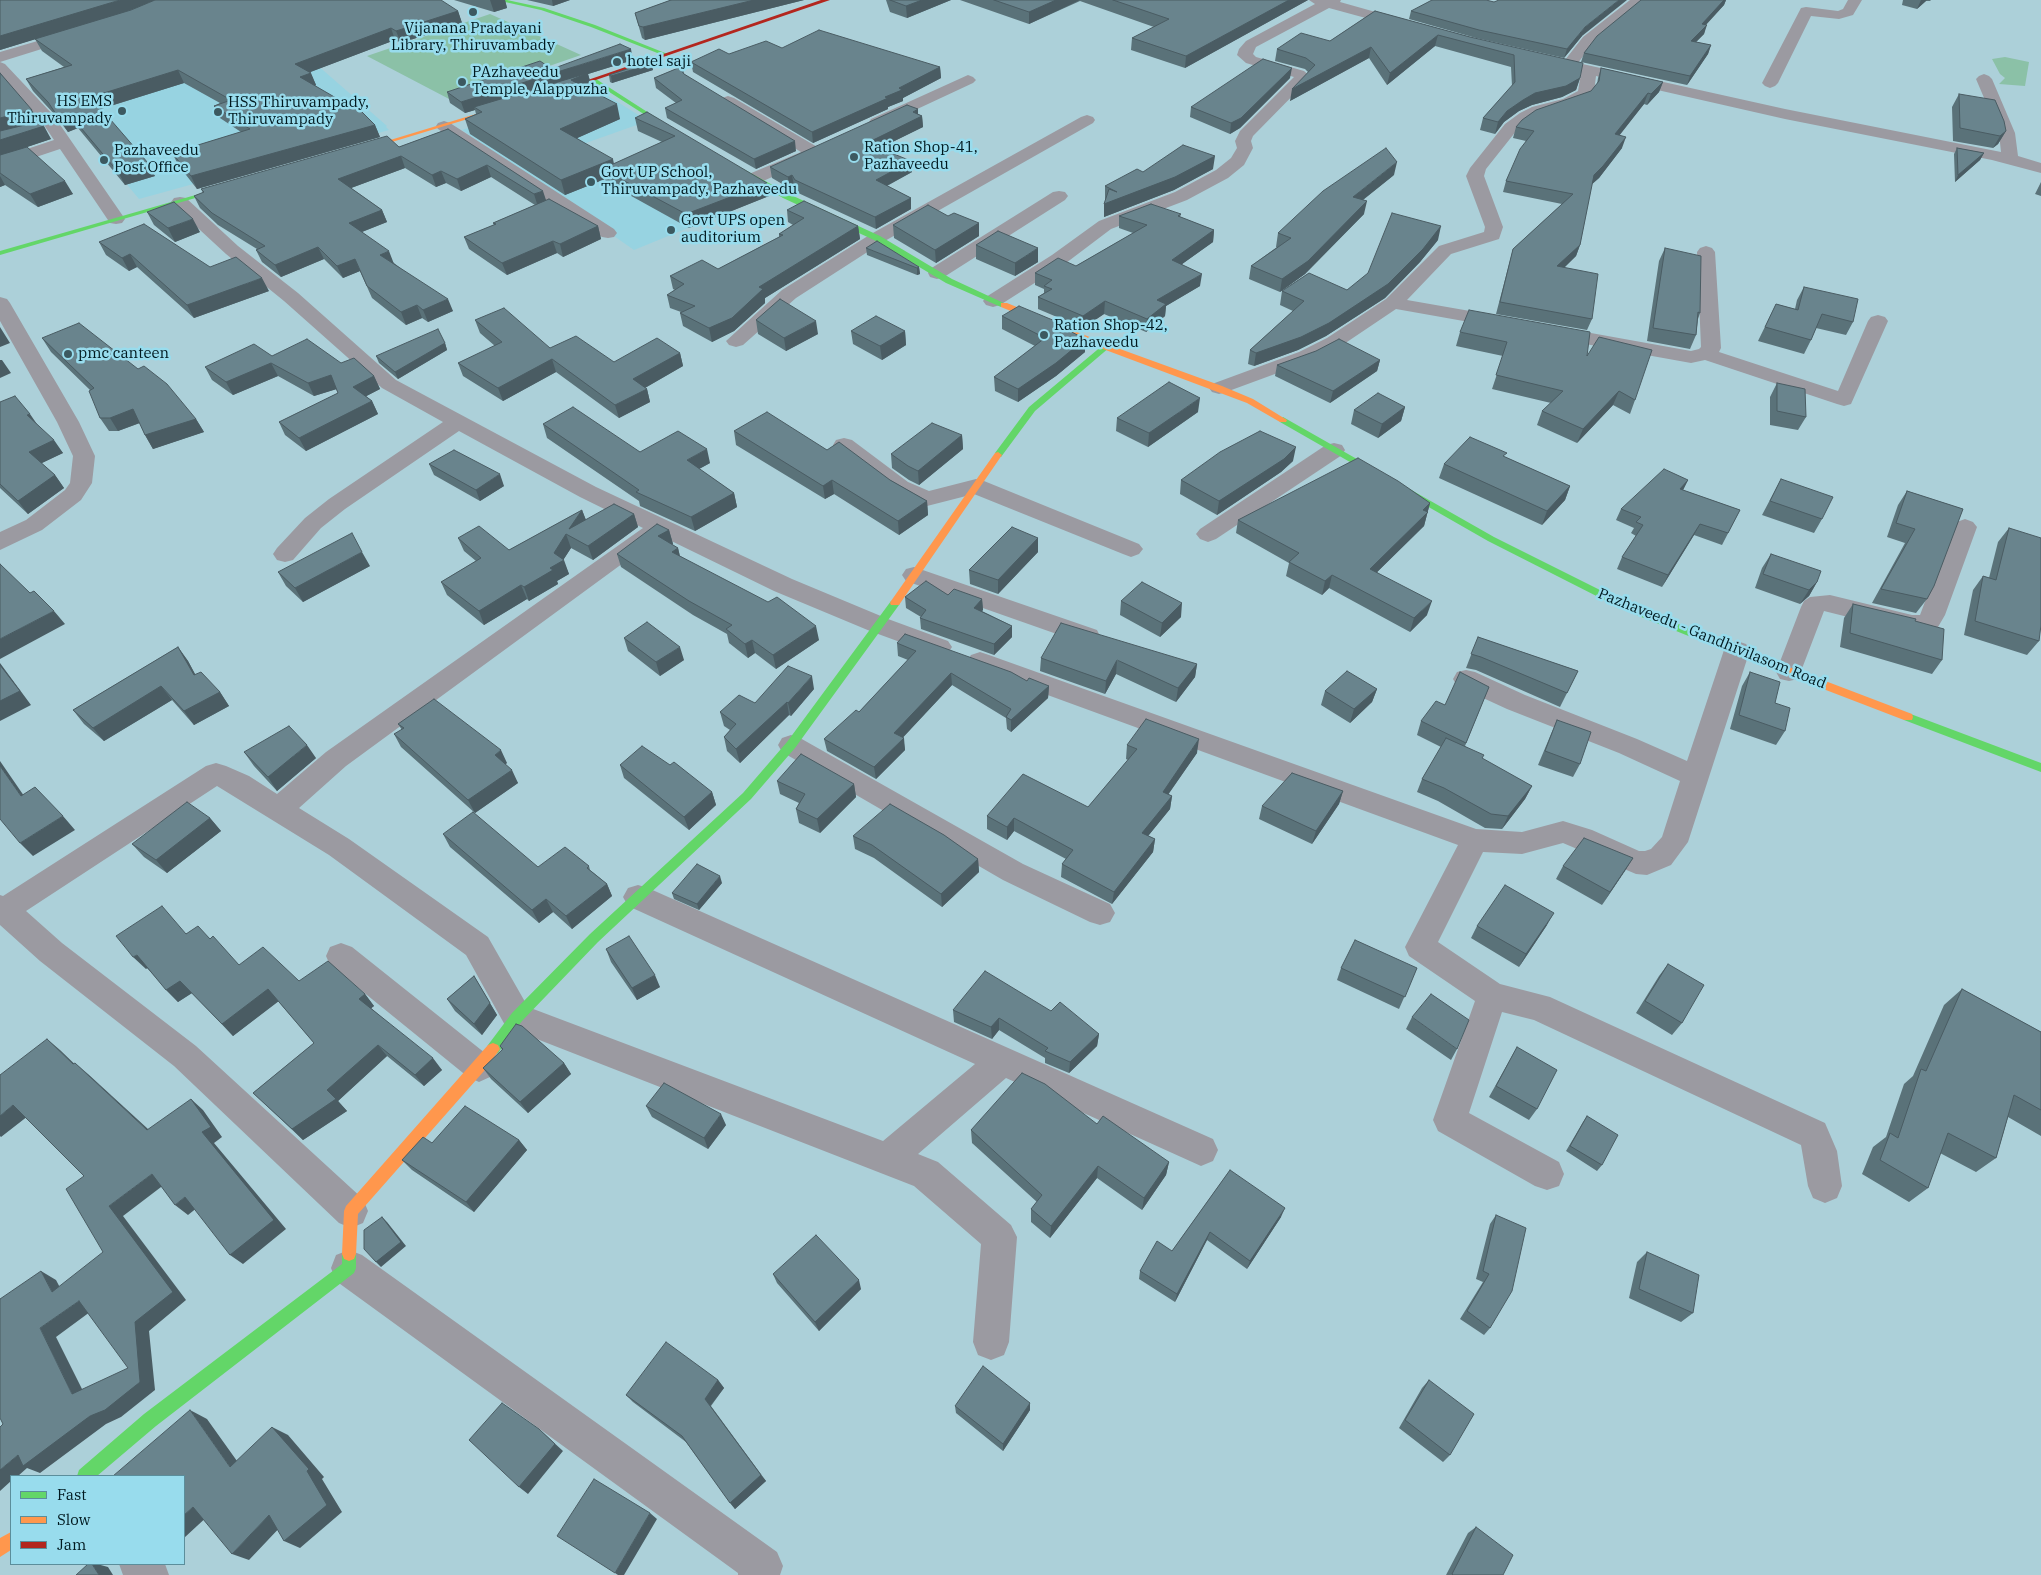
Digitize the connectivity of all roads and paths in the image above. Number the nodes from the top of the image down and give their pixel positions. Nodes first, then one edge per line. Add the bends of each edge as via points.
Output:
1 (499, 0) edge
2 (827, 0) edge
3 (1639, 0) edge
4 (1855, 0) edge
5 (1326, 1) edge
6 (1419, 29) edge
7 (84, 31) edge
8 (667, 55) junction
9 (0, 56) edge
10 (1531, 57) edge
11 (1569, 65) junction
12 (0, 67) edge
13 (1588, 70) junction
14 (1984, 79) dead end
15 (594, 80) junction
16 (968, 80) dead end
17 (1770, 83) dead end
18 (17, 85) junction
19 (575, 86) edge
20 (0, 88) edge
21 (716, 93) edge
22 (510, 106) edge
23 (1087, 120) dead end
24 (53, 126) junction
25 (444, 126) junction
26 (866, 127) edge
27 (36, 131) edge
28 (689, 140) edge
29 (64, 142) junction
30 (830, 143) edge
31 (813, 152) junction
32 (341, 155) edge
33 (722, 159) edge
34 (2010, 160) junction
35 (0, 164) edge
36 (2041, 168) edge
37 (755, 178) junction
38 (237, 185) edge
39 (1059, 196) dead end
40 (180, 202) junction
41 (116, 219) junction
42 (608, 233) dead end
43 (878, 238) junction
44 (0, 252) edge
45 (1706, 252) dead end
46 (937, 273) junction
47 (993, 301) junction
48 (0, 303) edge
49 (1393, 303) junction
50 (1878, 321) dead end
51 (1518, 325) edge
52 (1537, 329) edge
53 (736, 341) dead end
54 (1106, 347) junction
55 (1706, 354) junction
56 (1219, 388) junction
57 (457, 422) junction
58 (844, 445) edge
59 (1334, 450) junction
60 (976, 486) junction
61 (660, 525) junction
62 (1965, 527) dead end
63 (1208, 534) dead end
64 (0, 542) edge
65 (1132, 549) dead end
66 (285, 554) dead end
67 (914, 575) junction
68 (879, 625) junction
69 (1088, 636) edge
70 (1737, 650) junction
71 (1789, 672) junction
72 (1466, 679) edge
73 (790, 745) junction
74 (2041, 768) edge
75 (1696, 776) junction
76 (278, 809) junction
77 (1475, 840) junction
78 (638, 897) junction
79 (2, 909) edge
80 (1100, 913) dead end
81 (341, 956) dead end
82 (1492, 996) junction
83 (517, 1017) junction
84 (1002, 1061) junction
85 (479, 1067) junction
86 (1201, 1150) dead end
87 (887, 1159) junction
88 (1547, 1174) dead end
89 (1826, 1186) dead end
90 (351, 1211) junction
91 (348, 1268) junction
92 (991, 1342) dead end
93 (86, 1475) edge
94 (10, 1541) edge
95 (0, 1549) edge
96 (140, 1565) edge
97 (766, 1572) edge
98 (149, 1575) edge

1 - 8 street via 550,12
2 - 8 street
3 - 11 street via 1588,40
4 - 17 street via 1848,12 1839,15 1806,11
5 - 6 street
5 - 47 street via 1246,49 1245,55 1251,60 1303,77 1246,134 1245,148 1238,161 1222,174 1181,196 1106,226
7 - 9 street
8 - 15 street
10 - 11 street
11 - 13 street
12 - 18 street
13 - 34 street
13 - 49 street via 1586,92 1580,98 1526,116 1511,127 1478,168 1475,176 1494,227 1493,235 1445,250
14 - 34 street via 2006,133
15 - 19 street
15 - 28 street
16 - 26 street
18 - 20 street
18 - 24 street
21 - 31 street
22 - 25 street
23 - 43 street
24 - 27 street
24 - 29 street
25 - 32 street
25 - 42 street
29 - 35 street
29 - 41 street
30 - 31 street
31 - 37 street
33 - 37 street, Pazhaveedu - Gandhivilasom Road
34 - 36 street
37 - 43 street, Pazhaveedu - Gandhivilasom Road via 786,196
38 - 40 street
39 - 46 street
40 - 41 street
40 - 57 street via 389,384
41 - 44 street
43 - 46 street, Pazhaveedu - Gandhivilasom Road
43 - 53 street via 789,294
45 - 55 street via 1711,348
46 - 47 street, Pazhaveedu - Gandhivilasom Road
47 - 54 street, Pazhaveedu - Gandhivilasom Road
48 - 64 street via 84,456 81,483 73,496 34,525
49 - 51 street
49 - 56 street via 1306,356
50 - 55 street via 1844,400
52 - 55 street via 1690,357
54 - 56 street, Pazhaveedu - Gandhivilasom Road
54 - 60 street via 1032,410
56 - 59 street, Pazhaveedu - Gandhivilasom Road via 1250,401
57 - 61 street via 588,492
57 - 66 street via 319,518
58 - 60 street via 900,487 927,499
59 - 63 street
59 - 70 street, Pazhaveedu - Gandhivilasom Road via 1491,539 1620,603
60 - 65 street
60 - 67 street
61 - 68 street via 783,585
61 - 76 street via 336,759
62 - 71 street via 1929,621 1912,624 1819,603 1813,607
67 - 68 street
67 - 69 street
68 - 73 street
68 - 77 street
70 - 71 street, Pazhaveedu - Gandhivilasom Road
70 - 75 street
71 - 74 street, Pazhaveedu - Gandhivilasom Road
72 - 75 street
73 - 78 street via 748,796
73 - 80 street via 1013,872
75 - 77 street via 1674,842 1661,857 1647,863 1636,862 1563,832 1522,843
76 - 79 street via 216,773
76 - 83 street via 339,847 477,946
77 - 82 street via 1420,946
78 - 83 street
78 - 84 street
79 - 90 street via 51,952 185,1056
81 - 85 street
82 - 88 street via 1450,1120
82 - 89 street via 1539,1007 1813,1134 1820,1151
83 - 85 street
83 - 87 street
84 - 86 street
84 - 87 street
85 - 90 street
87 - 92 street via 926,1174 999,1237
90 - 91 street
91 - 93 street via 150,1420
91 - 97 street
94 - 95 street
96 - 98 street

